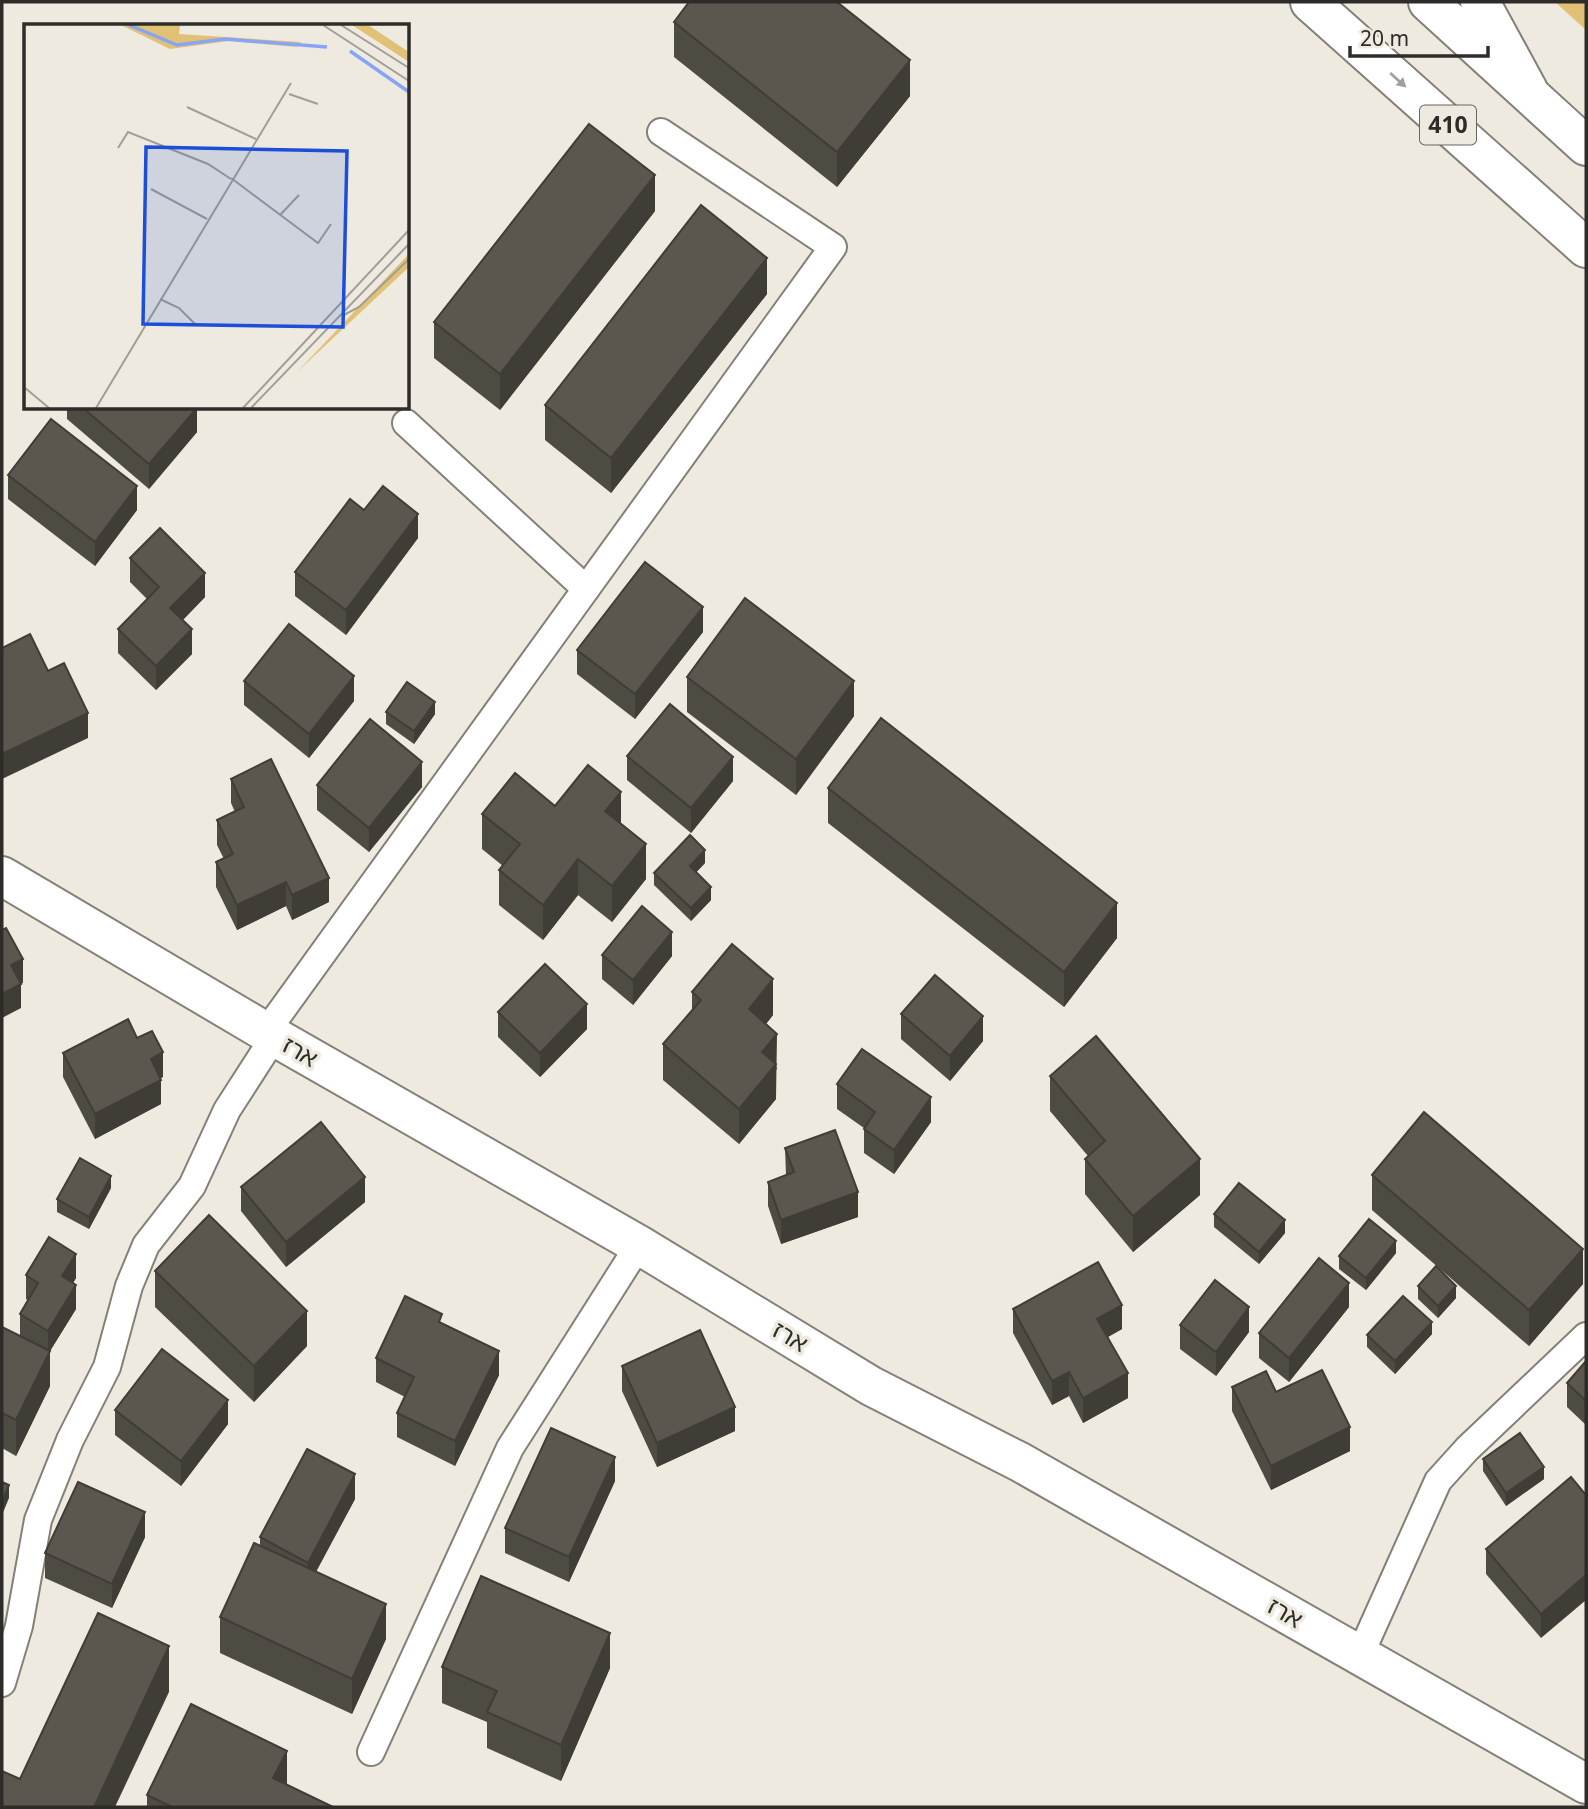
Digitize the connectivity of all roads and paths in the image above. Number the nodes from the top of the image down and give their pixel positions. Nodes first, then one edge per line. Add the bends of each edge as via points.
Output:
1 (1310, 2) edge
2 (1428, 2) edge
3 (1480, 2) edge
4 (1531, 95) junction
5 (661, 132) dead end
6 (1586, 146) edge
7 (1586, 248) edge
8 (406, 423) dead end
9 (586, 589) junction
10 (2, 876) edge
11 (270, 1034) junction
12 (639, 1245) junction
13 (1586, 1336) edge
14 (1360, 1655) junction
15 (2, 1683) edge
16 (371, 1752) dead end
17 (1586, 1784) edge

1 -> 7 street, 410
2 - 4 street
3 - 4 street
4 - 6 street
5 - 9 lane via 833,247
8 - 9 lane
9 - 11 lane
10 - 11 street, ארז
11 - 12 street, ארז
11 - 15 lane via 191,1186 146,1245 129,1286 107,1367 70,1440 38,1520 19,1626
12 - 14 street, ארז via 871,1386 1020,1462
12 - 16 lane via 510,1448
13 - 14 lane via 1438,1481
14 - 17 street, ארז

